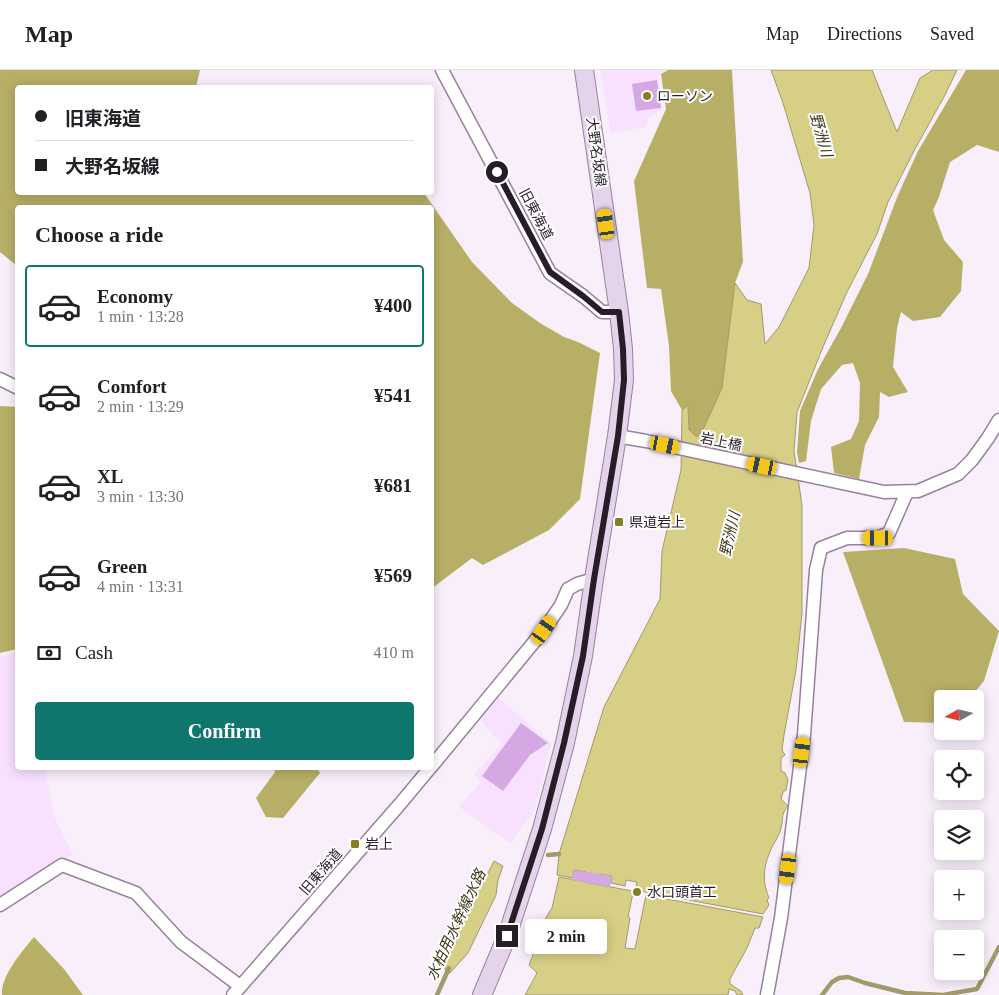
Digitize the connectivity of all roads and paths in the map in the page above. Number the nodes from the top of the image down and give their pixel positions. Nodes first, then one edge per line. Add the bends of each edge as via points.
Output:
1 (442, 70) edge
2 (584, 70) edge
3 (619, 312) junction
4 (0, 379) edge
5 (15, 386) edge
6 (999, 420) edge
7 (618, 436) junction
8 (907, 492) junction
9 (594, 579) junction
10 (434, 763) edge
11 (428, 770) edge
12 (0, 906) edge
13 (236, 991) edge
14 (482, 995) edge
15 (767, 995) edge

1 - 3 street, 旧東海道 via 550,272 602,312
2 - 3 main road, 大野名坂線
3 - 7 main road, 大野名坂線 via 624,380
4 - 5 street
6 - 8 street, 岩上橋 via 972,460 958,474 918,492
7 - 8 street, 岩上橋 via 884,492
7 - 9 main road, 大野名坂線
8 - 15 street via 889,533 878,538 847,538 821,548 816,570 803,744 781,918
9 - 10 street, 旧東海道 via 568,590 544,630
9 - 14 main road, 大野名坂線 via 583,656 542,829 507,936
11 - 13 street, 旧東海道
12 - 13 street via 62,865 75,869 136,893 181,942

